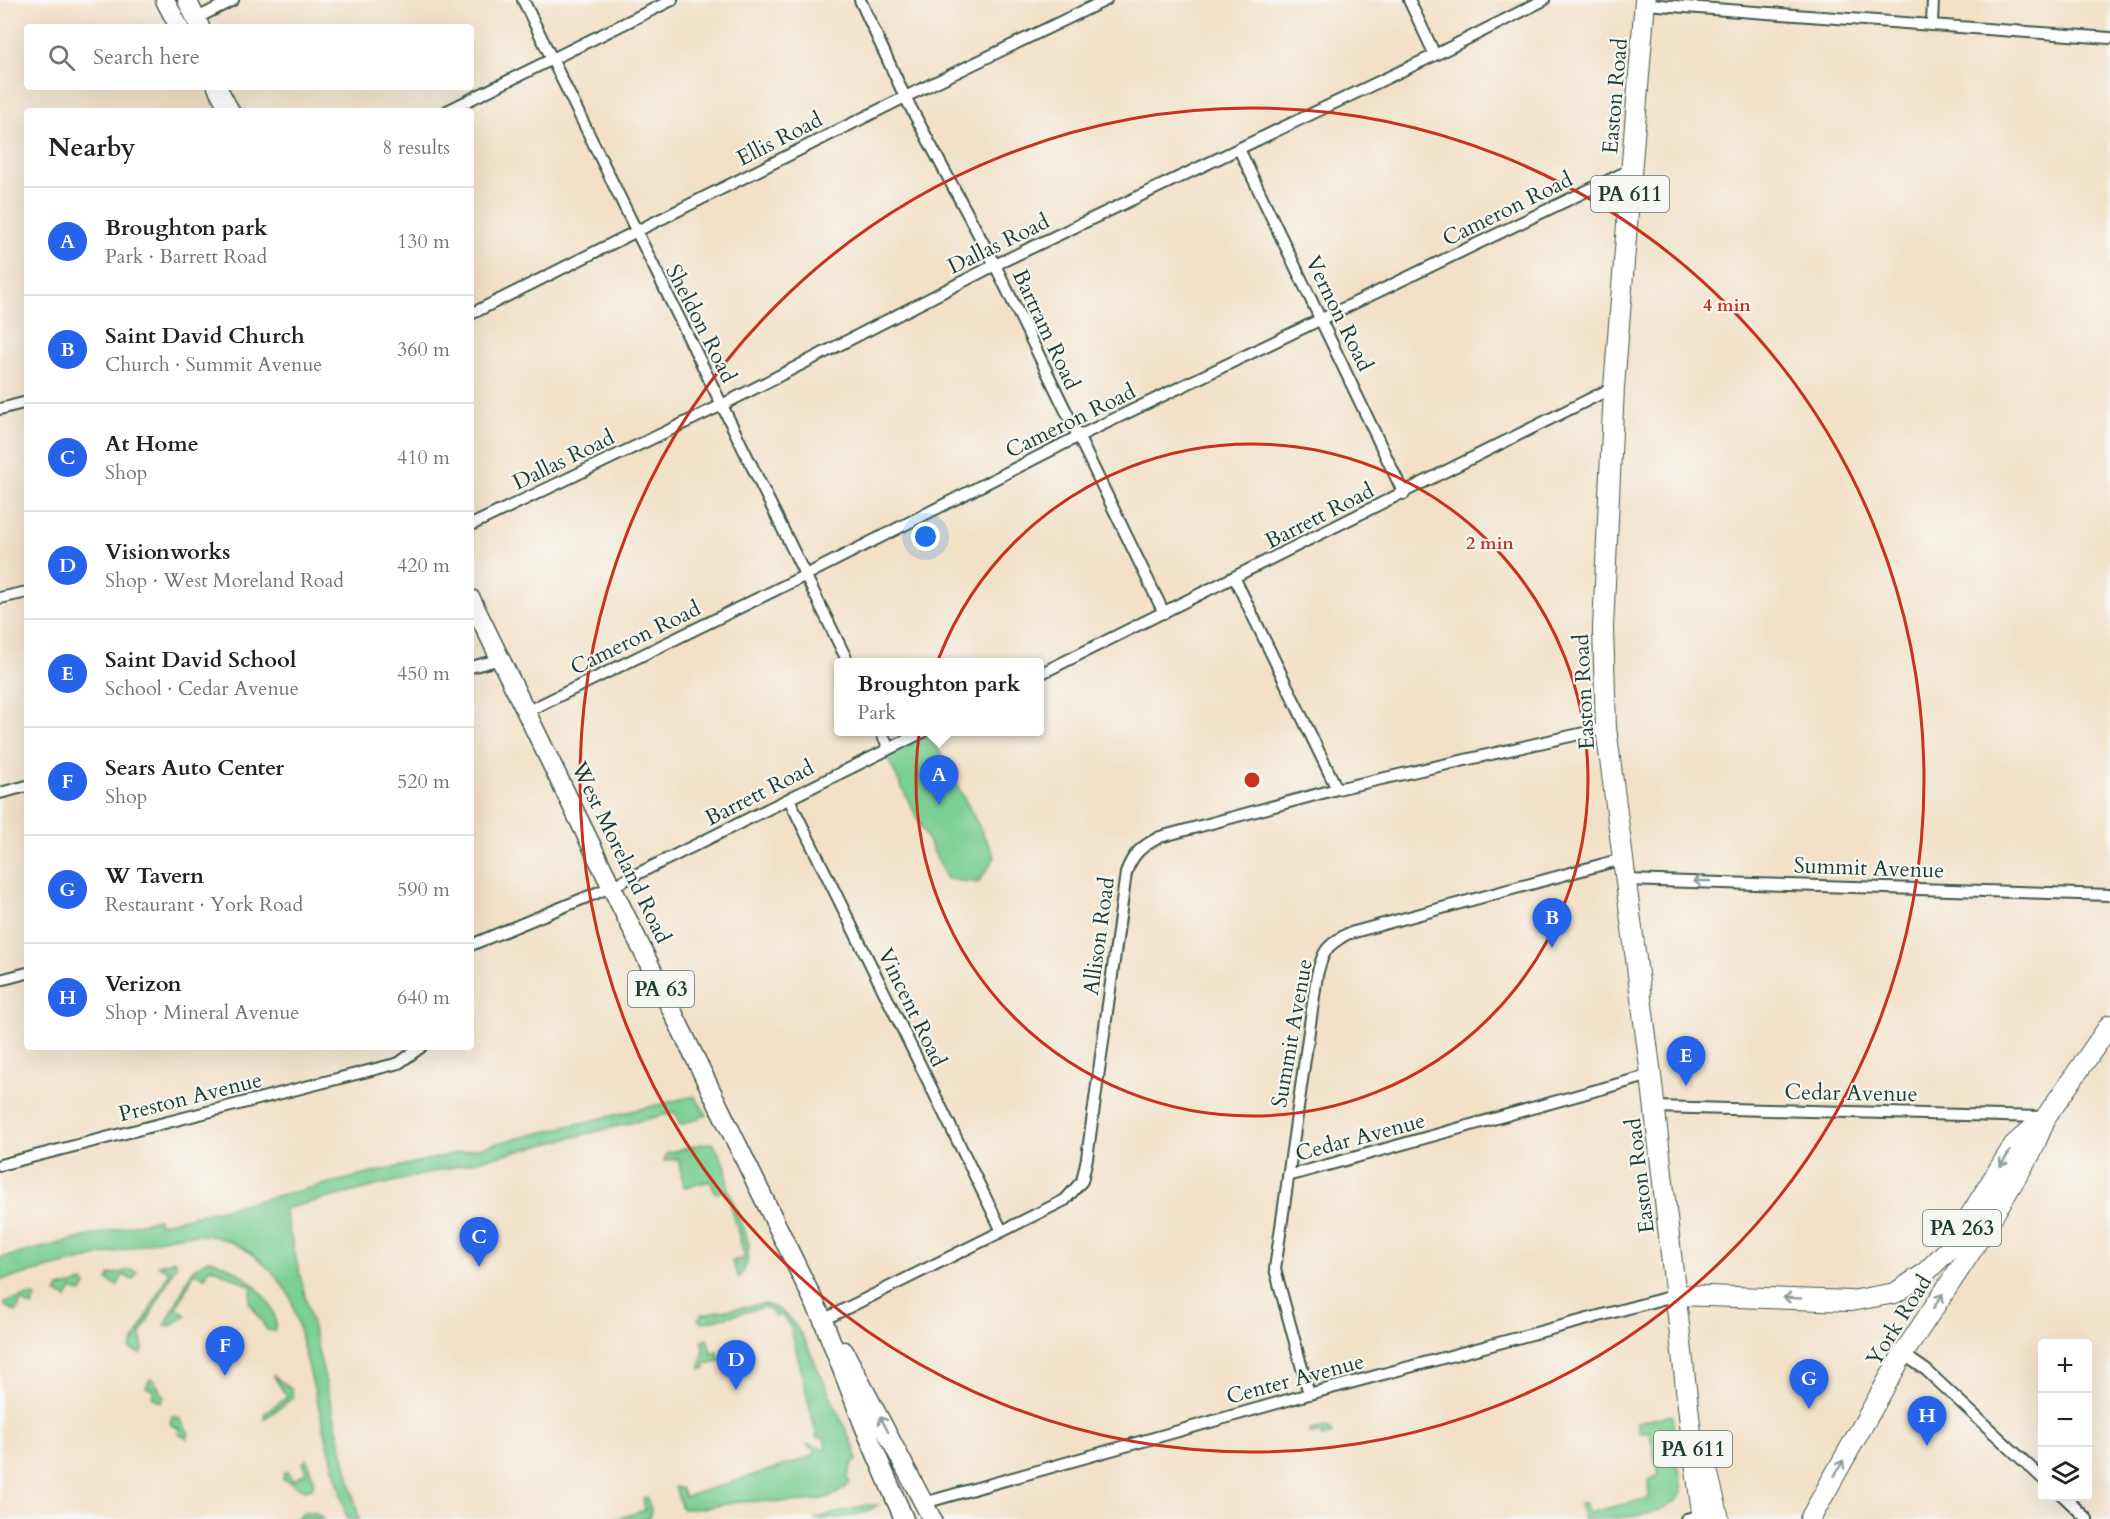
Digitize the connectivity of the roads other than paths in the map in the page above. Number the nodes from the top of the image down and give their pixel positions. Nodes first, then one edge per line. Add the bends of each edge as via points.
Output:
1 (165, 0) edge
2 (187, 0) edge
3 (233, 0) edge
4 (523, 0) edge
5 (672, 0) edge
6 (860, 0) edge
7 (1106, 0) edge
8 (1409, 0) edge
9 (1544, 0) edge
10 (1933, 0) edge
11 (1645, 2) edge
12 (199, 22) edge
13 (1932, 23) junction
14 (177, 24) edge
15 (2110, 38) edge
16 (1435, 55) junction
17 (552, 60) junction
18 (220, 90) edge
19 (905, 97) junction
20 (228, 108) edge
21 (453, 108) edge
22 (1239, 149) junction
23 (1632, 169) junction
24 (635, 233) junction
25 (995, 264) junction
26 (474, 313) edge
27 (1322, 320) junction
28 (1614, 387) junction
29 (24, 403) edge
30 (722, 405) junction
31 (0, 409) edge
32 (1077, 437) junction
33 (1404, 494) junction
34 (474, 524) edge
35 (806, 575) junction
36 (1235, 579) junction
37 (24, 593) edge
38 (0, 598) edge
39 (474, 605) edge
40 (1164, 613) junction
41 (846, 658) edge
42 (501, 659) junction
43 (474, 666) edge
44 (1044, 672) edge
45 (528, 711) junction
46 (1606, 728) junction
47 (883, 736) edge
48 (914, 736) edge
49 (889, 748) junction
50 (24, 787) edge
51 (1337, 789) junction
52 (0, 793) edge
53 (789, 799) junction
54 (1622, 859) junction
55 (1626, 880) junction
56 (611, 887) junction
57 (2110, 895) edge
58 (474, 944) edge
59 (24, 974) edge
60 (0, 980) edge
61 (2110, 1025) edge
62 (417, 1050) edge
63 (1651, 1075) junction
64 (1655, 1107) junction
65 (2046, 1117) junction
66 (0, 1165) edge
67 (1288, 1176) junction
68 (1002, 1232) junction
69 (1677, 1295) junction
70 (823, 1320) junction
71 (1903, 1354) junction
72 (1309, 1394) junction
73 (2038, 1473) edge
74 (2067, 1501) edge
75 (928, 1511) edge
76 (1706, 1517) edge
77 (904, 1519) edge
78 (1810, 1519) edge
79 (2087, 1519) edge

1 - 14 main road
2 - 12 main road
3 - 12 street
4 - 17 street, Sheldon Road
5 - 17 street
6 - 19 street, Bartram Road
7 - 19 street, Ellis Road
8 - 16 street
9 - 16 street, Dallas Road
10 - 13 street
11 - 13 street
11 - 23 highway, Easton Road / PA 611
13 - 15 street
16 - 22 street, Dallas Road
17 - 21 street
17 - 24 street, Sheldon Road
18 - 20 main road
19 - 24 street, Ellis Road
19 - 25 street, Bartram Road
22 - 25 street, Dallas Road
22 - 27 street, Vernon Road
23 - 27 street, Cameron Road
23 - 28 highway, Easton Road / PA 611
24 - 26 street, Ellis Road
24 - 30 street, Sheldon Road
25 - 30 street, Dallas Road
25 - 32 street, Bartram Road
27 - 32 street, Cameron Road
27 - 33 street, Vernon Road
28 - 33 street, Barrett Road
28 - 46 highway, Easton Road / PA 611 via 1604,628
29 - 31 street
30 - 34 street, Dallas Road
30 - 35 street, Sheldon Road
32 - 35 street, Cameron Road
32 - 40 street, Bartram Road
33 - 36 street, Barrett Road
35 - 41 street, Sheldon Road
35 - 45 street, Cameron Road
36 - 40 street, Barrett Road
36 - 51 street
37 - 38 street
39 - 42 main road, West Moreland Road / PA 63
40 - 44 street, Barrett Road
42 - 43 street
42 - 45 main road, West Moreland Road / PA 63
45 - 56 main road, West Moreland Road / PA 63
46 - 51 street, Allison Road
46 - 54 highway, Easton Road / PA 611
47 - 49 street
48 - 49 street, Barrett Road
49 - 53 street, Barrett Road
50 - 52 street
51 - 68 street, Allison Road via 1160,837 1143,845 1131,859 1082,1181 1065,1200
53 - 56 street, Barrett Road
53 - 68 street, Vincent Road
54 - 55 highway, Easton Road / PA 611
54 - 67 street, Summit Avenue via 1347,934 1329,945 1317,975
57 -> 55 street, Summit Avenue
55 - 63 highway, Easton Road / PA 611
56 - 58 street, Barrett Road
56 - 70 main road, West Moreland Road / PA 63
59 - 60 street
61 - 65 highway, York Road / PA 263
62 - 66 street, Preston Avenue via 399,1062
63 - 64 highway, Easton Road / PA 611
63 - 67 street, Cedar Avenue
64 - 65 street, Cedar Avenue
64 - 69 highway, Easton Road / PA 611
65 -> 69 highway, York Road / PA 263 via 2014,1145 1950,1248 1924,1275 1895,1293 1851,1301
71 -> 65 highway, York Road / PA 263 via 2032,1151
67 - 72 street, Summit Avenue via 1275,1269
68 - 70 street, Allison Road
69 - 72 street, Center Avenue
69 - 76 highway, Easton Road / PA 611 via 1684,1378
75 -> 70 main road, West Moreland Road / PA 63 via 855,1368
70 - 77 main road, West Moreland Road / PA 63
71 - 73 street via 1926,1370
78 -> 71 highway, York Road / PA 263
72 - 75 street, Center Avenue
74 - 79 street

